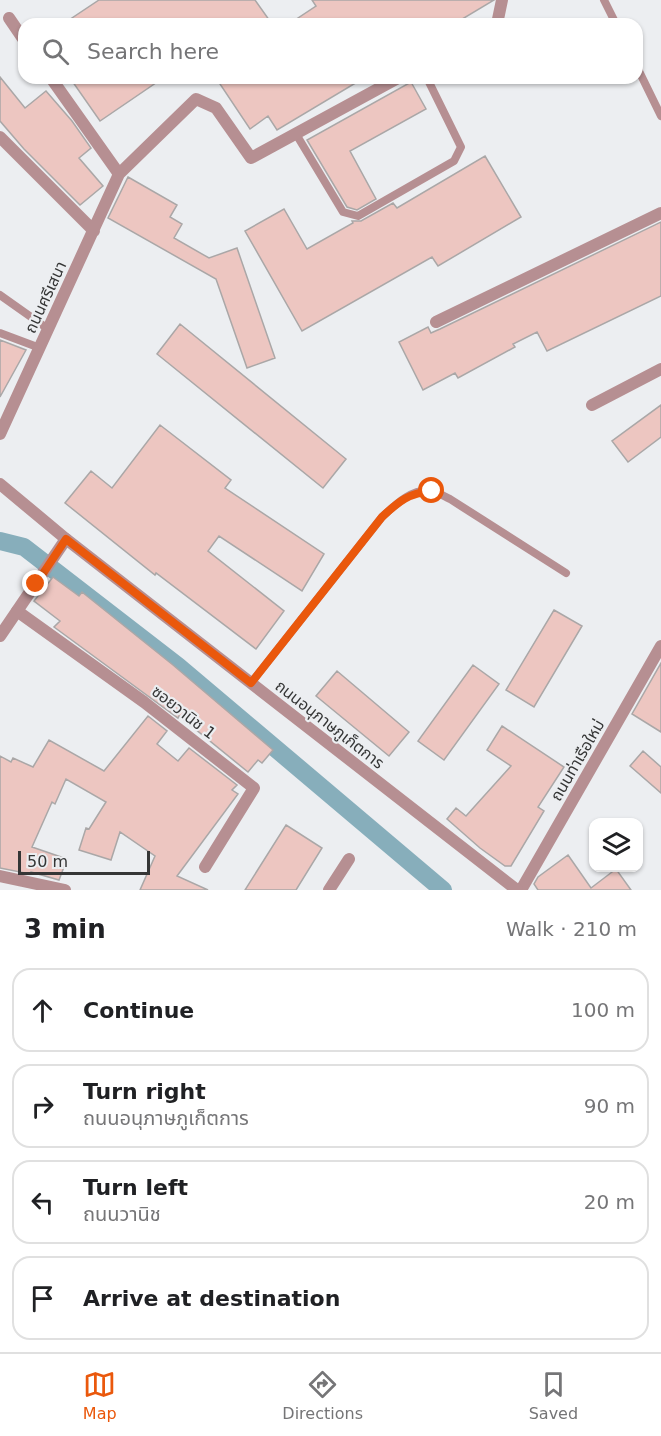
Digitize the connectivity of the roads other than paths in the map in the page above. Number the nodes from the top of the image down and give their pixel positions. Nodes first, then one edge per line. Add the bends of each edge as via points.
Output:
1 (502, 0) edge
2 (604, 0) edge
3 (9, 18) dead end
4 (498, 18) edge
5 (613, 18) edge
6 (18, 31) edge
7 (643, 79) edge
8 (55, 84) edge
9 (388, 84) edge
10 (430, 84) edge
11 (661, 116) edge
12 (296, 134) junction
13 (0, 138) edge
14 (119, 174) junction
15 (661, 213) edge
16 (94, 231) junction
17 (0, 295) edge
18 (436, 322) dead end
19 (48, 329) junction
20 (0, 333) edge
21 (40, 348) junction
22 (661, 369) edge
23 (592, 405) dead end
24 (0, 434) edge
25 (0, 484) edge
26 (66, 539) junction
27 (566, 573) dead end
28 (17, 611) junction
29 (0, 636) edge
30 (661, 646) edge
31 (251, 683) junction
32 (349, 859) dead end
33 (205, 867) dead end
34 (0, 876) edge
35 (65, 890) edge
36 (329, 890) edge
37 (519, 890) edge

1 - 4 street
2 - 5 lane
3 - 6 street
7 - 11 lane
8 - 14 street
9 - 12 street
10 - 12 lane via 461,147 454,160 358,216 344,212
12 - 14 street via 251,158 216,108 196,99
13 - 16 street
14 - 16 street, ถนนศรีเสนา
15 - 18 street
16 - 19 street, ถนนศรีเสนา
17 - 19 lane
19 - 21 street, ถนนศรีเสนา
20 - 21 lane
21 - 24 street, ถนนศรีเสนา
22 - 23 street
25 - 26 street, ถนนอนุภาษภูเก็ตการ
26 - 28 street
26 - 31 street, ถนนอนุภาษภูเก็ตการ
27 - 31 lane via 450,499 432,491 416,492 382,517
28 - 29 street
28 - 33 street, ซอยวานิช 1 via 144,702 254,788
30 - 37 street, ถนนท่าเรือใหม่
31 - 37 street, ถนนอนุภาษภูเก็ตการ
32 - 36 street
34 - 35 street

